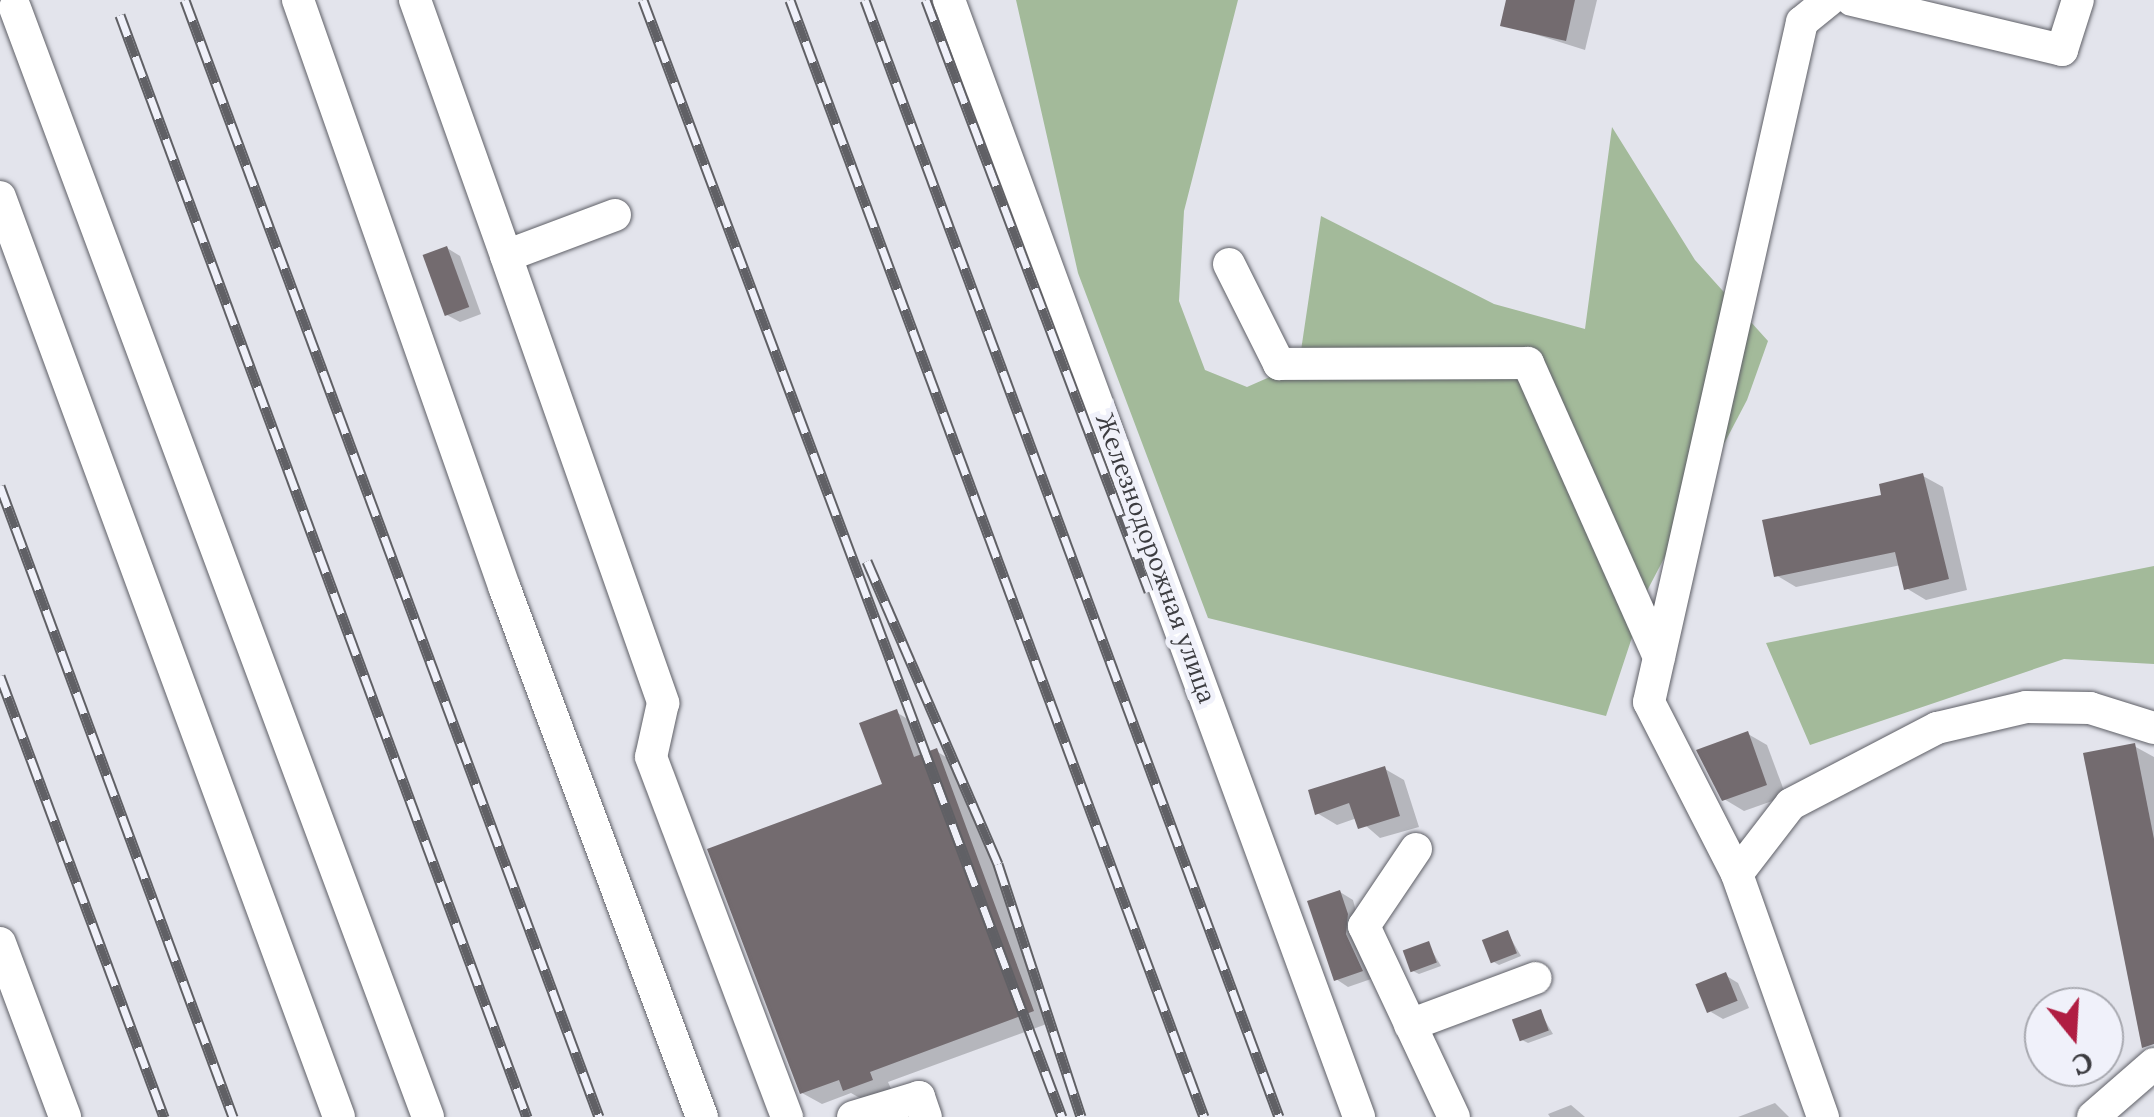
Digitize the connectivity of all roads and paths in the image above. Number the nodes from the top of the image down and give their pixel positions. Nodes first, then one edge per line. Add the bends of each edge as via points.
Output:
1 (298, 0) edge
2 (415, 0) edge
3 (949, 0) edge
4 (1829, 0) edge
5 (1852, 0) edge
6 (2078, 0) edge
7 (16, 7) edge
8 (0, 198) edge
9 (616, 214) dead end
10 (506, 256) junction
11 (1230, 264) dead end
12 (1659, 657) junction
13 (2154, 728) edge
14 (1416, 849) dead end
15 (1737, 874) junction
16 (0, 944) edge
17 (1536, 978) dead end
18 (1410, 1025) junction
19 (2154, 1064) edge
20 (2154, 1091) edge
21 (2105, 1110) edge
22 (65, 1117) edge
23 (339, 1117) edge
24 (428, 1117) edge
25 (702, 1117) edge
26 (787, 1117) edge
27 (853, 1117) edge
28 (926, 1117) edge
29 (1359, 1117) edge
30 (1454, 1117) edge
31 (1823, 1117) edge

1 - 25 street via 505,589
2 - 10 street
3 - 29 street, Железнодорожная улица
4 - 12 street via 1802,22
5 - 6 street via 2062,50
7 - 24 street
8 - 23 street
9 - 10 street
10 - 26 street via 663,703 651,757
11 - 12 street via 1279,364 1528,363
12 - 15 street via 1649,702
13 - 15 street via 2090,708 2026,707 1937,728 1791,804
14 - 18 street via 1364,926
15 - 31 street
16 - 22 street
17 - 18 street
18 - 30 street
19 - 21 street
20 - 21 street
27 - 28 street via 919,1097

